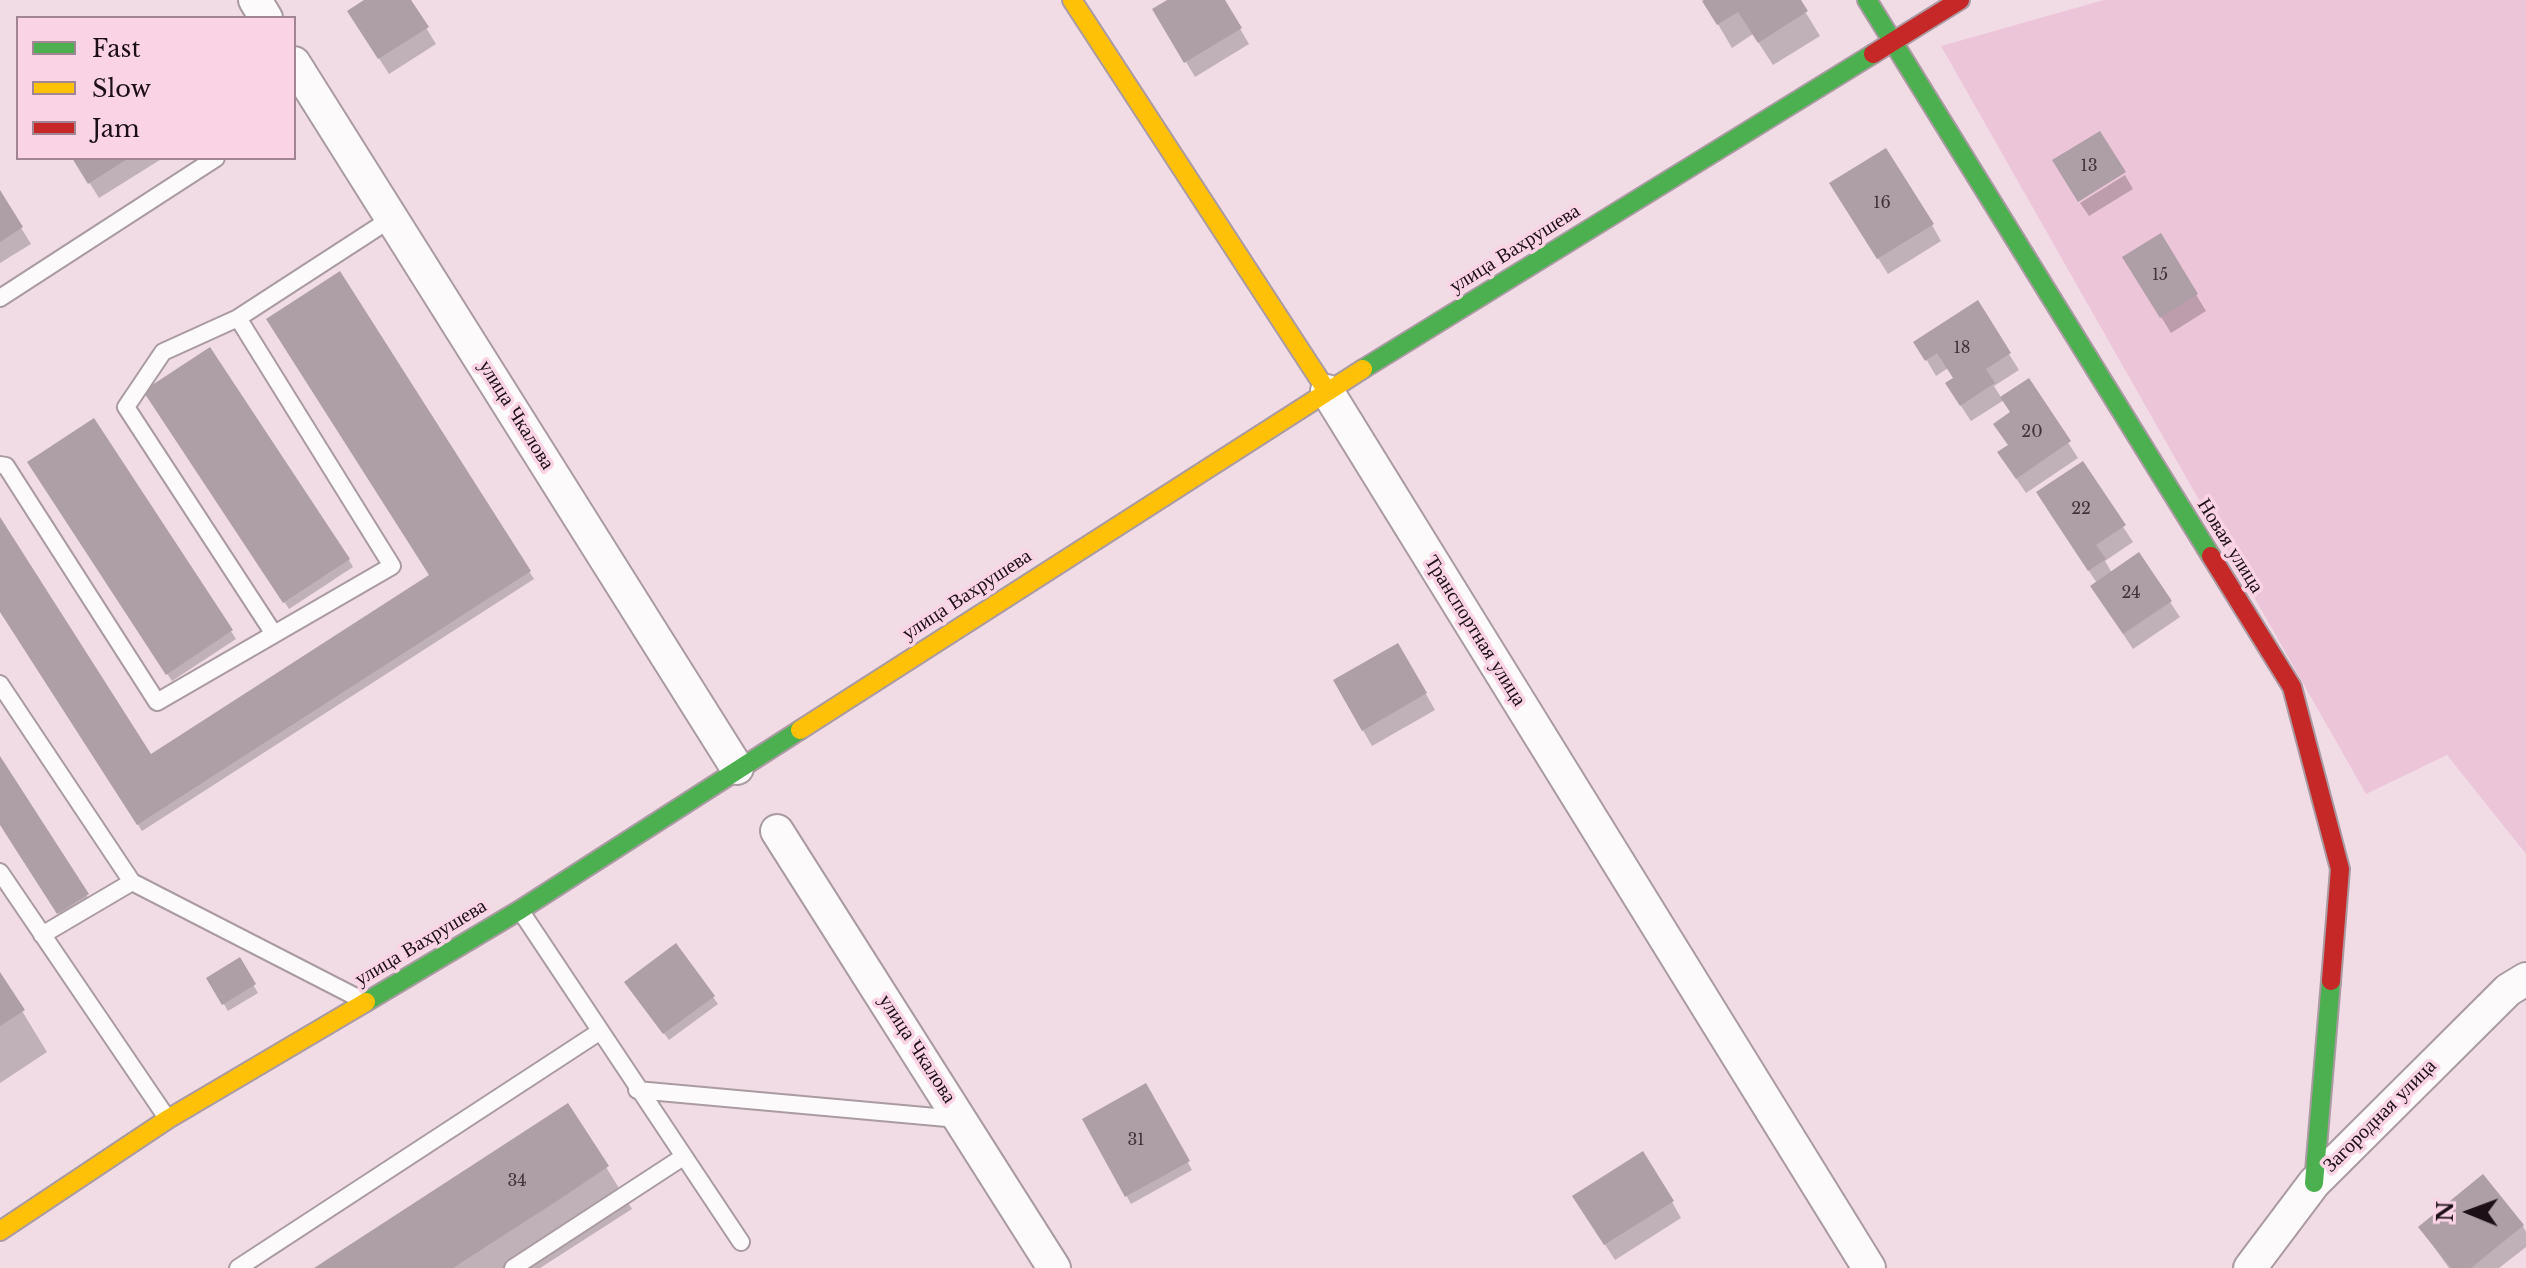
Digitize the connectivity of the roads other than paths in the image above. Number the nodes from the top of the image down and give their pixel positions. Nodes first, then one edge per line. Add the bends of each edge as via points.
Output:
1 (1072, 0) edge
2 (1867, 0) edge
3 (1960, 0) edge
4 (1892, 41) junction
5 (296, 68) edge
6 (213, 160) edge
7 (392, 218) junction
8 (0, 298) edge
9 (238, 318) junction
10 (1327, 391) junction
11 (0, 465) edge
12 (274, 634) junction
13 (0, 684) edge
14 (737, 768) junction
15 (777, 831) dead end
16 (1, 877) edge
17 (132, 882) junction
18 (520, 910) junction
19 (42, 935) junction
20 (2526, 979) edge
21 (365, 1002) junction
22 (599, 1032) junction
23 (637, 1090) junction
24 (168, 1119) junction
25 (962, 1119) junction
26 (683, 1157) junction
27 (2314, 1183) junction
28 (0, 1231) edge
29 (741, 1242) dead end
30 (238, 1268) edge
31 (513, 1268) edge
32 (1054, 1268) edge
33 (1869, 1268) edge
34 (2250, 1268) edge

1 - 10 main road, Транспортная улица
2 - 4 main road, Новая улица
3 - 4 main road, улица Вахрушева
4 - 10 main road, улица Вахрушева
4 - 27 main road, Новая улица via 2292,687 2340,869
5 - 7 street, улица Чкалова via 309,98
6 - 8 lane
7 - 9 lane
7 - 14 street, улица Чкалова
9 - 12 lane via 163,352 126,407
9 - 12 lane via 392,566
10 - 14 main road, улица Вахрушева
10 - 33 street, Транспортная улица
11 - 12 lane via 6,466 157,702
13 - 17 lane
14 - 18 main road, улица Вахрушева
15 - 25 street, улица Чкалова
16 - 19 lane
17 - 19 lane
17 - 21 lane
18 - 21 main road, улица Вахрушева
18 - 22 lane
19 - 24 lane
20 - 27 street, Загородная улица via 2508,990
21 - 24 main road, улица Вахрушева
22 - 23 lane
22 - 30 lane
23 - 25 lane
23 - 26 lane
24 - 28 main road, улица Вахрушева
25 - 32 street, улица Чкалова
26 - 29 lane
26 - 31 lane
27 - 34 street, Загородная улица

